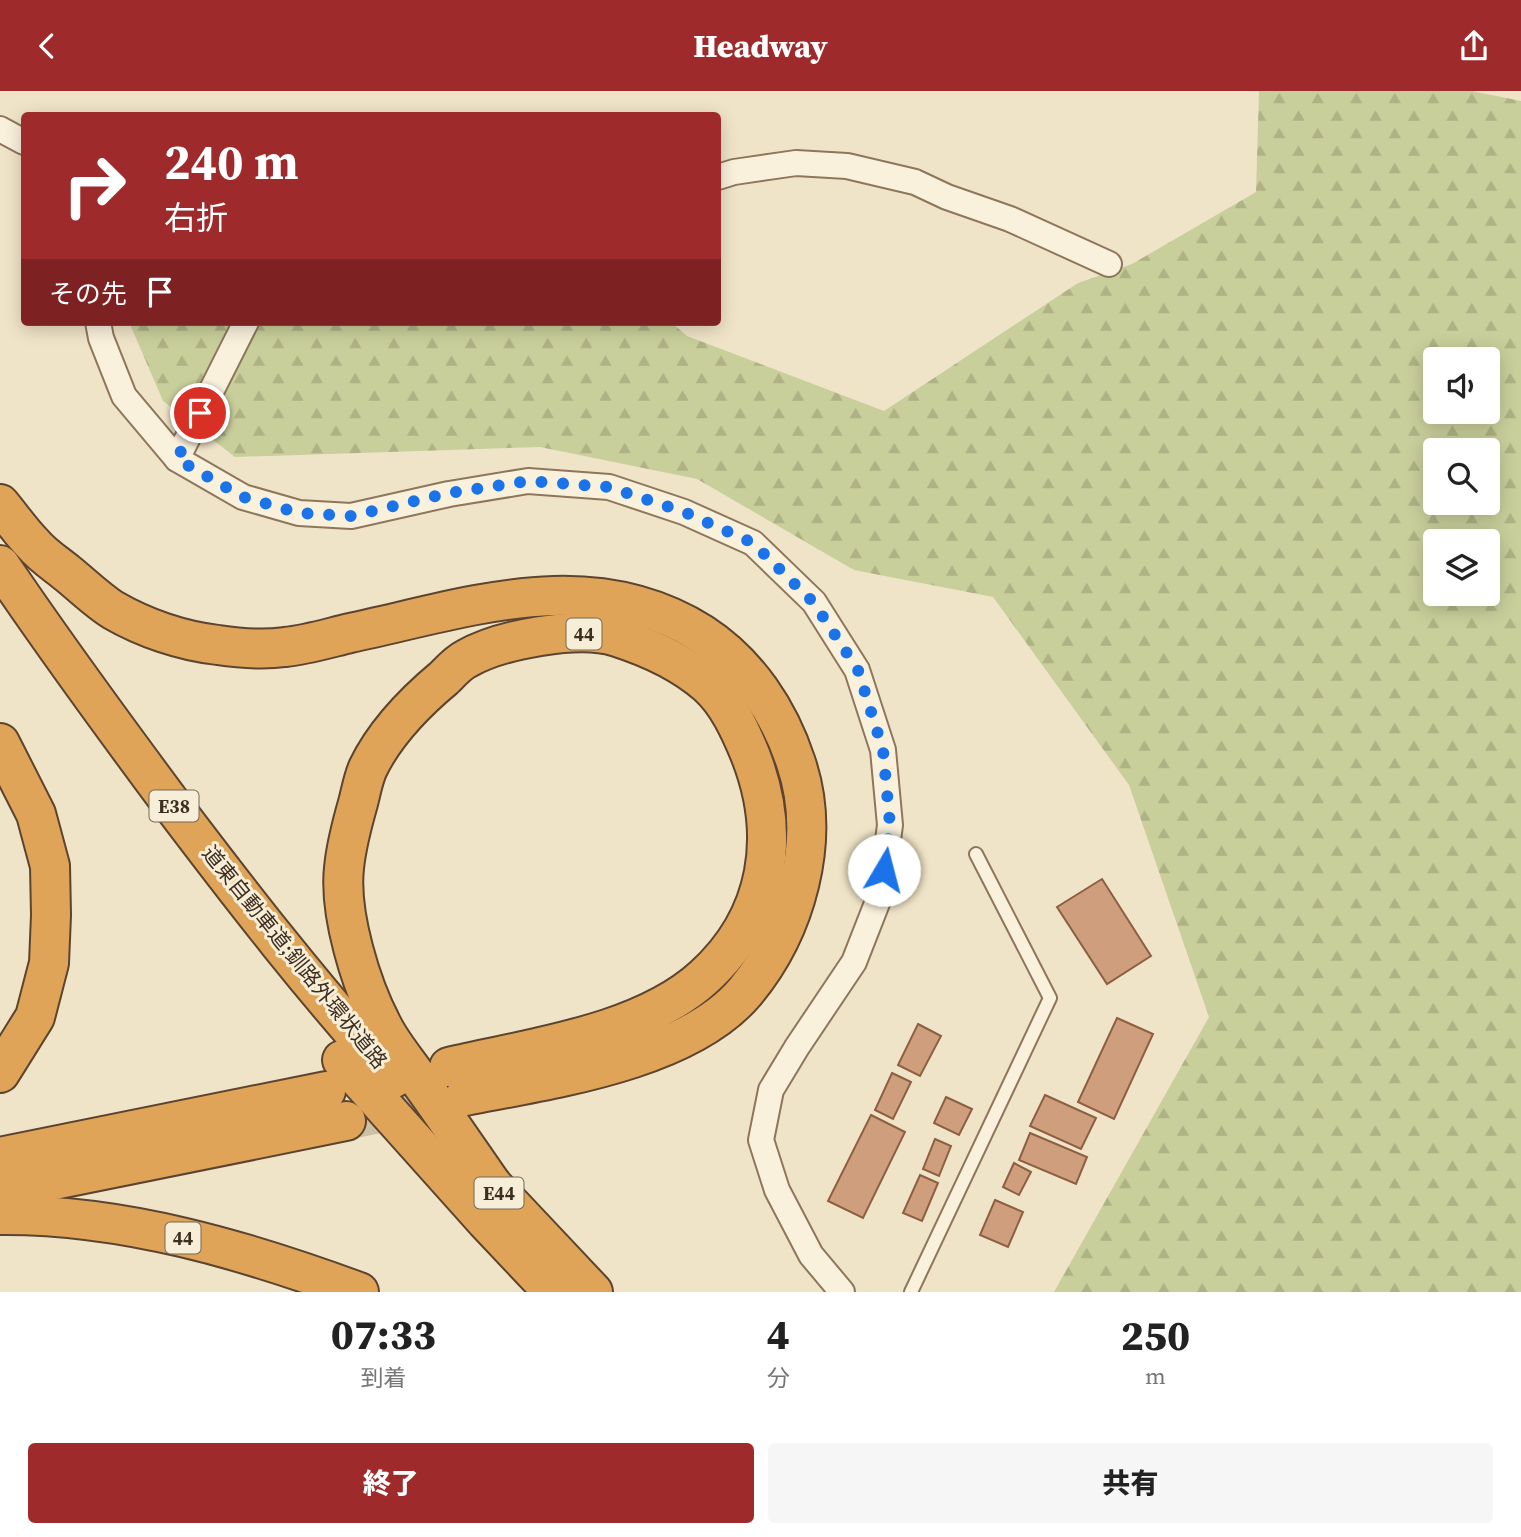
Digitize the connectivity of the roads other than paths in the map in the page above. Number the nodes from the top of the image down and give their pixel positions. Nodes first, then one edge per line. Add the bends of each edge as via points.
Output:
1 (0, 129) edge
2 (21, 140) edge
3 (721, 176) edge
4 (1109, 264) dead end
5 (99, 326) edge
6 (244, 326) edge
7 (177, 459) junction
8 (0, 504) edge
9 (0, 565) edge
10 (0, 606) edge
11 (0, 743) edge
12 (976, 854) dead end
13 (0, 1073) edge
14 (392, 1095) junction
15 (0, 1157) edge
16 (495, 1189) junction
17 (0, 1191) edge
18 (0, 1215) edge
19 (359, 1292) edge
20 (552, 1292) edge
21 (593, 1292) edge
22 (842, 1292) edge
23 (911, 1292) edge

1 - 2 street
3 - 4 street via 796,163 847,166 915,182
5 - 7 street via 124,396
6 - 7 street
7 - 22 street via 243,497 299,513 351,516 449,493 528,481 609,487 684,512 753,543 814,603 858,670 883,750 890,825 880,893 855,962 771,1090 761,1140 777,1190 811,1255
8 - 16 highway, 44 via 35,547 112,609 158,631 217,645 283,648 502,599 569,594 625,601 681,621 721,646 756,683 780,721 806,806 805,850 782,934 763,970 732,1008 681,1040 591,1070 457,1081 664,1006 704,978 731,948 751,916 763,882 768,845 757,771 738,724 709,686 664,656 613,635 564,633 511,642 465,659 396,724 368,769 344,871 347,917 361,974 383,1027
9 - 14 highway, 道東自動車道;釧路外環状道路 / E38 via 236,889 359,1039
10 - 14 highway, 道東自動車道;釧路外環状道路 / E38 via 102,755 214,903 339,1056
11 - 13 highway via 36,814 50,866 51,915 49,963 35,1017
12 - 23 lane via 1050,998
14 - 16 highway, 道東自動車道;釧路外環状道路 / E44
14 - 20 highway, 道東自動車道;釧路外環状道路 / E44 via 486,1221
15 - 17 highway via 336,1106
16 - 21 highway, 道東自動車道;釧路外環状道路 / E44
18 - 19 highway, 44 via 37,1215 149,1231 292,1267

